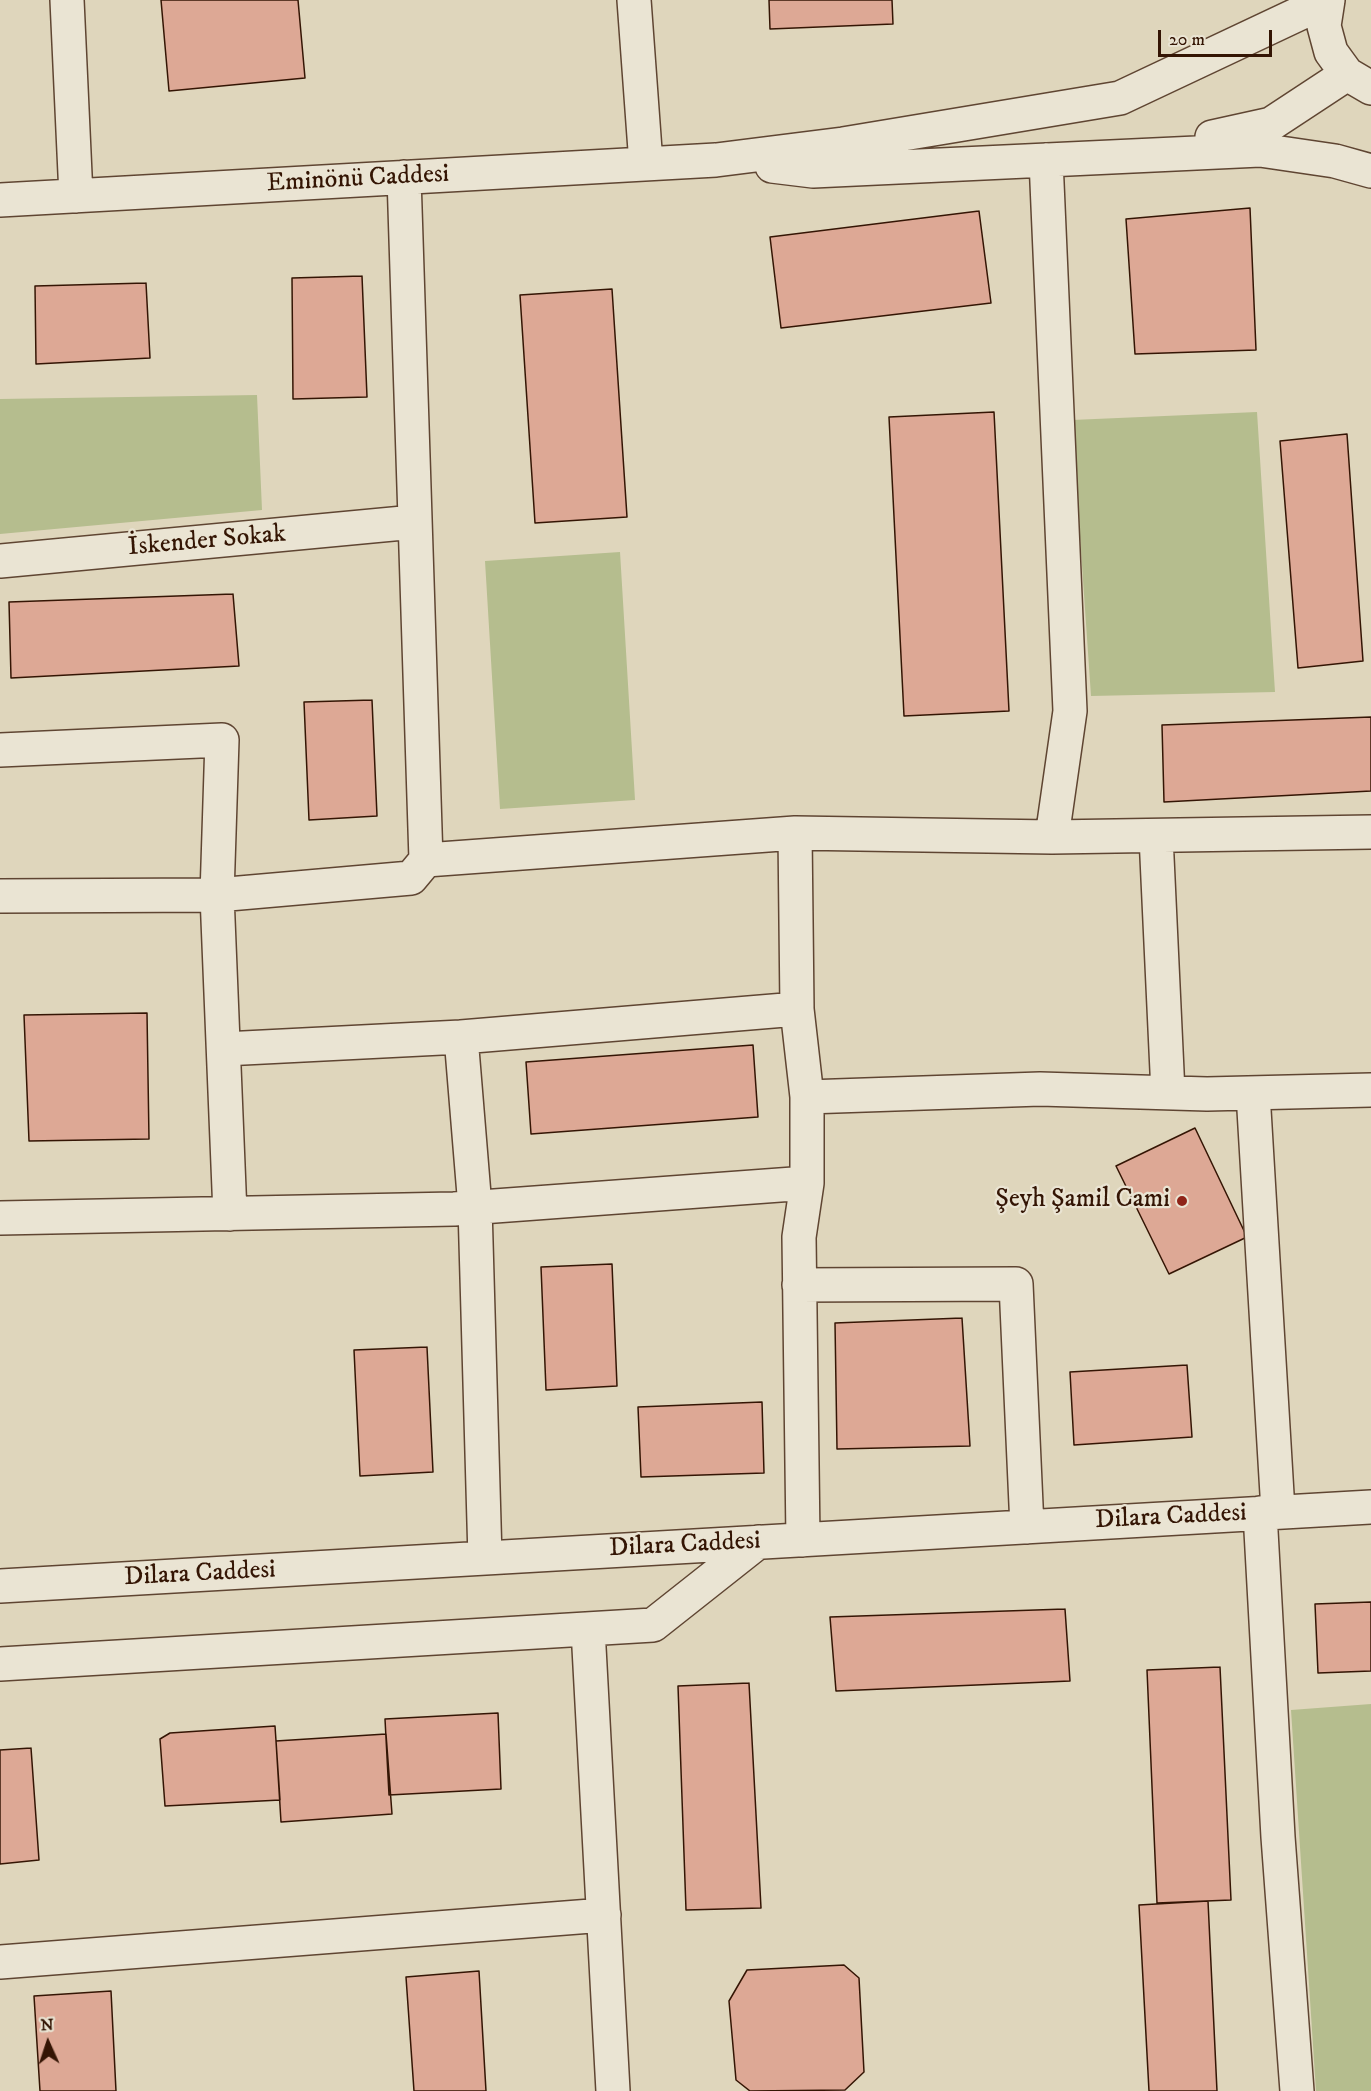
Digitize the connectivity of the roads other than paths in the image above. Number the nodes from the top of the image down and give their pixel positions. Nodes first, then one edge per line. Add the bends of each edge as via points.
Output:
1 (67, 0) edge
2 (634, 0) edge
3 (1328, 0) edge
4 (1365, 84) edge
5 (1119, 156) junction
6 (716, 160) junction
7 (1046, 160) junction
8 (646, 164) junction
9 (1371, 171) edge
10 (404, 177) junction
11 (76, 196) junction
12 (0, 200) edge
13 (414, 522) junction
14 (0, 561) edge
15 (0, 750) edge
16 (1371, 832) edge
17 (795, 833) junction
18 (1156, 836) junction
19 (1052, 837) junction
20 (426, 860) junction
21 (217, 895) junction
22 (0, 896) edge
23 (797, 1009) junction
24 (461, 1037) junction
25 (224, 1049) junction
26 (1371, 1090) edge
27 (1168, 1093) junction
28 (1253, 1093) junction
29 (807, 1097) junction
30 (807, 1183) junction
31 (475, 1207) junction
32 (230, 1214) junction
33 (0, 1218) edge
34 (799, 1285) junction
35 (1371, 1507) edge
36 (1269, 1512) junction
37 (1027, 1527) junction
38 (803, 1540) junction
39 (758, 1542) junction
40 (485, 1558) junction
41 (0, 1586) edge
42 (588, 1629) junction
43 (0, 1664) edge
44 (604, 1915) junction
45 (0, 1962) edge
46 (613, 2091) edge
47 (1296, 2091) edge

1 - 11 street
2 - 8 street
3 - 4 street via 1324,26 1331,52
3 - 6 street via 1120,98 843,144
4 - 5 street via 1270,124
5 - 7 street
5 - 9 street via 1260,150 1335,161
6 - 7 street via 813,171
6 - 8 street, Eminönü Caddesi
7 - 19 street via 1070,711
8 - 10 street, Eminönü Caddesi
10 - 11 street, Eminönü Caddesi
10 - 13 street
11 - 12 street, Eminönü Caddesi
13 - 14 street, İskender Sokak
13 - 20 street
15 - 21 street via 222,740
16 - 18 street
17 - 19 street
17 - 20 street
17 - 23 street
18 - 19 street
18 - 27 street
20 - 21 street via 411,878
21 - 22 street
21 - 25 street
23 - 24 street
23 - 29 street
24 - 25 street
24 - 31 street
25 - 32 street
26 - 28 street
27 - 28 street
27 - 29 street via 1040,1089
28 - 36 street
29 - 30 street
30 - 31 street
30 - 34 street via 799,1237
31 - 32 street
31 - 40 street
32 - 33 street
34 - 37 street via 1016,1284
34 - 38 street
35 - 36 street, Dilara Caddesi
36 - 37 street, Dilara Caddesi
36 - 47 street via 1278,1837
37 - 38 street, Dilara Caddesi
38 - 39 street, Dilara Caddesi
39 - 40 street, Dilara Caddesi
39 - 42 street via 653,1625
40 - 41 street, Dilara Caddesi
42 - 43 street
42 - 44 street
44 - 45 street
44 - 46 street

